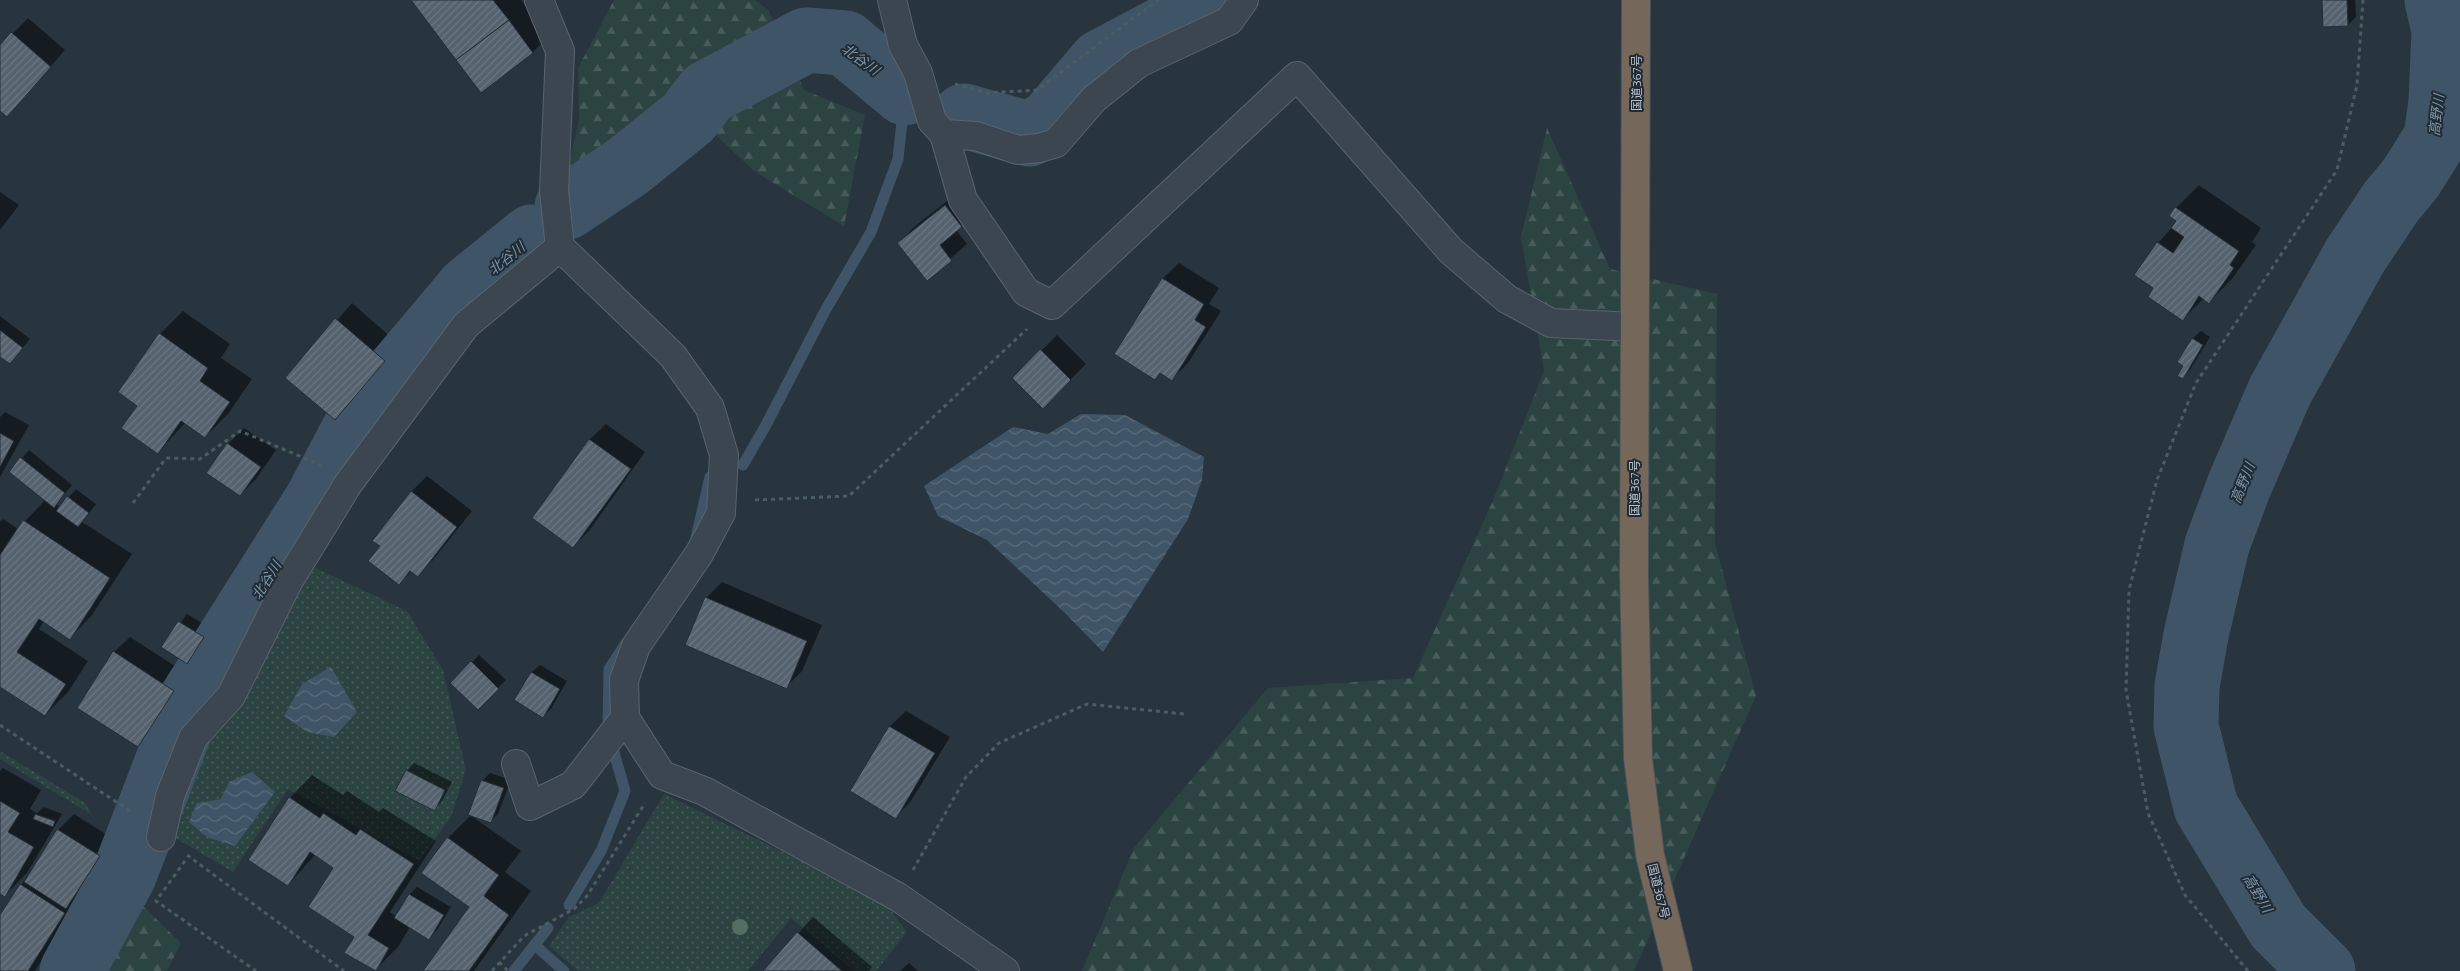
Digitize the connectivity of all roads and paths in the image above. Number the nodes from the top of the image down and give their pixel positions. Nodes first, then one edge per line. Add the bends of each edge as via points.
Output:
1 (539, 0) edge
2 (892, 0) edge
3 (1158, 0) edge
4 (1244, 0) edge
5 (1636, 0) edge
6 (2363, 0) edge
7 (918, 73) junction
8 (944, 134) junction
9 (560, 247) junction
10 (1052, 305) junction
11 (1635, 327) junction
12 (316, 462) dead end
13 (722, 502) junction
14 (132, 503) dead end
15 (1184, 714) dead end
16 (625, 718) junction
17 (0, 725) edge
18 (516, 764) dead end
19 (662, 774) junction
20 (128, 808) dead end
21 (161, 837) joint
22 (189, 857) junction
23 (898, 896) junction
24 (499, 962) junction
25 (256, 971) edge
26 (344, 971) edge
27 (492, 971) edge
28 (508, 971) edge
29 (1005, 971) edge
30 (1678, 971) edge
31 (2248, 971) edge

1 - 9 street via 560,50 554,191
2 - 7 street via 903,45
3 - 7 path via 1037,90 986,93
4 - 8 street via 1229,21 1140,63 1094,99 1056,143 1018,150 976,136
5 - 11 highway, 国道367号
6 - 31 path via 2357,85 2336,170 2196,383 2156,480 2129,590 2126,690 2148,813 2185,895
7 - 8 street via 932,121
8 - 10 street via 962,200 1026,292
9 - 13 street via 673,356 710,408 724,455
9 - 21 street via 466,325 348,484 288,582 231,696 193,738 170,796
10 - 11 street via 1297,76 1451,251 1507,300 1550,322
10 - 13 path via 849,496
11 - 30 highway, 国道367号 via 1634,576 1638,758 1650,855
12 - 14 path via 240,431 200,459 166,458
13 - 16 street via 721,514 699,554 636,646 624,680
15 - 23 path via 1087,704 999,743 966,777
16 - 18 street via 573,785 530,806
16 - 19 street
17 - 20 path
19 - 23 street via 704,791
19 - 24 path via 587,896 574,909 524,936
21 - 22 path
22 - 25 path via 156,902
22 - 26 path
23 - 29 street
24 - 27 path
24 - 28 path

